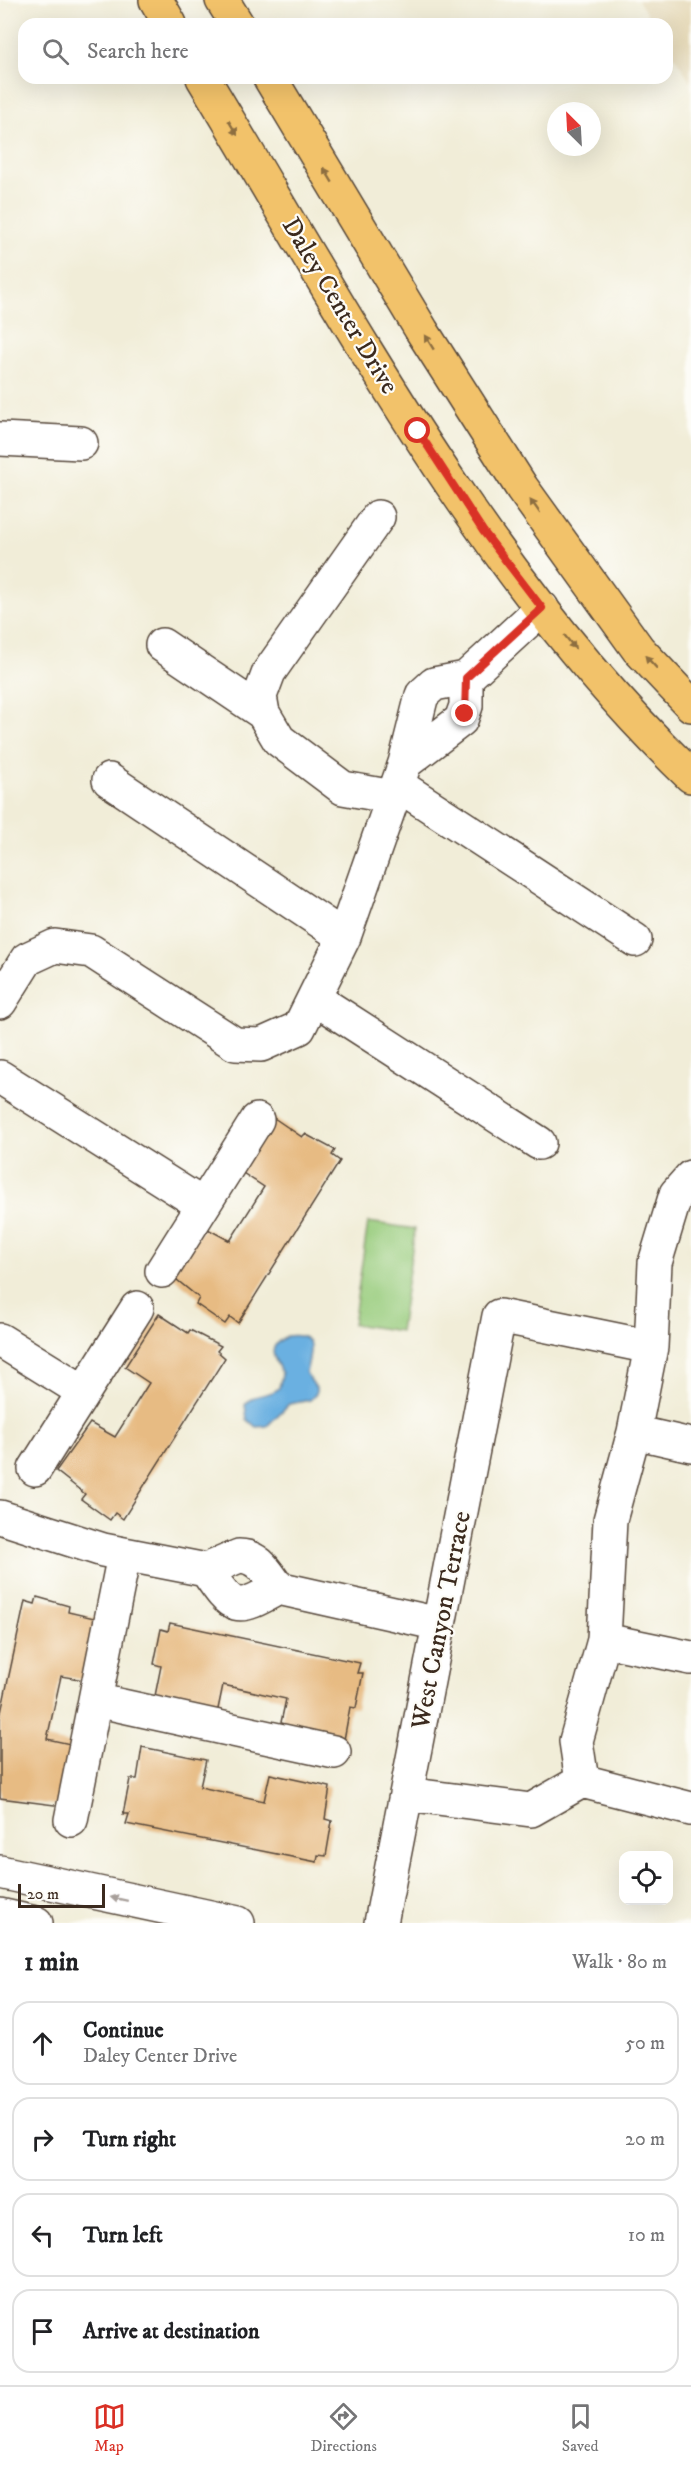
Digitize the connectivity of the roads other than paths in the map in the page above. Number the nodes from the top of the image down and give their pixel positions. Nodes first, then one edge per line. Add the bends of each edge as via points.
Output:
1 (156, 0) edge
2 (222, 0) edge
3 (166, 18) edge
4 (233, 18) edge
5 (207, 84) edge
6 (274, 84) edge
7 (0, 439) edge
8 (81, 443) dead end
9 (378, 517) dead end
10 (542, 608) junction
11 (162, 645) dead end
12 (466, 678) junction
13 (691, 705) edge
14 (263, 713) junction
15 (691, 776) edge
16 (110, 780) dead end
17 (399, 782) junction
18 (344, 937) junction
19 (635, 940) dead end
20 (314, 998) junction
21 (0, 1002) edge
22 (0, 1077) edge
23 (257, 1120) dead end
24 (539, 1143) dead end
25 (691, 1177) edge
26 (203, 1205) junction
27 (162, 1271) dead end
28 (137, 1308) dead end
29 (0, 1341) edge
30 (651, 1347) junction
31 (84, 1392) junction
32 (634, 1432) junction
33 (691, 1445) edge
34 (35, 1469) dead end
35 (0, 1517) edge
36 (124, 1554) junction
37 (439, 1624) junction
38 (604, 1640) junction
39 (691, 1659) edge
40 (95, 1700) junction
41 (334, 1752) dead end
42 (582, 1781) junction
43 (406, 1794) junction
44 (691, 1809) edge
45 (71, 1820) dead end
46 (0, 1872) edge
47 (0, 1916) edge
48 (36, 1923) edge
49 (238, 1923) edge
50 (381, 1923) edge

1 - 3 main road
2 - 4 main road
5 -> 10 main road, Daley Center Drive via 418,431 483,531
13 -> 6 main road via 638,649 522,488
7 - 8 street
9 - 14 street via 269,672 260,696
10 - 12 street
10 -> 15 main road, Daley Center Drive via 609,690
11 - 14 street
12 - 17 street via 466,706 461,720
12 - 17 street via 434,684 422,694
14 - 17 street via 279,740 343,788
16 - 18 street
17 - 18 street
17 - 19 street
18 - 20 street
20 - 21 street via 299,1028 261,1045 235,1044 91,951 55,946 27,959
20 - 24 street
22 - 26 street
23 - 26 street
25 - 30 street via 676,1194 655,1263
26 - 27 street
28 - 31 street
29 - 31 street
30 - 32 street
30 - 37 street, West Canyon Terrace via 499,1316
31 - 34 street
32 - 33 street
32 - 38 street via 610,1520
35 - 36 street
36 - 37 street via 206,1570 247,1556 260,1564 278,1588
36 - 40 street
37 - 43 street, West Canyon Terrace
38 - 39 street
38 - 42 street via 576,1742
40 - 41 street
40 - 45 street
42 - 43 street via 531,1810
42 - 44 street
43 - 50 street, West Canyon Terrace
49 -> 46 street
47 - 48 street

